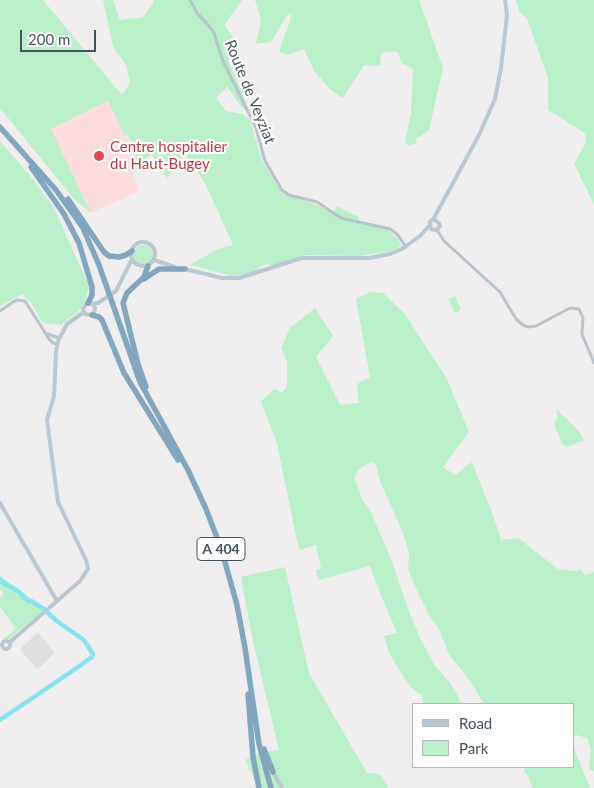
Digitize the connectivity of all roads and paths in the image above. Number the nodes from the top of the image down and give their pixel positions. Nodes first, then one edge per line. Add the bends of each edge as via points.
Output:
1 (190, 0) edge
2 (505, 0) edge
3 (0, 127) edge
4 (0, 133) edge
5 (26, 156) junction
6 (31, 167) junction
7 (439, 208) junction
8 (432, 220) junction
9 (438, 221) junction
10 (429, 226) junction
11 (435, 230) junction
12 (420, 236) junction
13 (406, 248) junction
14 (132, 251) junction
15 (132, 259) junction
16 (154, 260) junction
17 (137, 265) junction
18 (148, 266) junction
19 (185, 269) junction
20 (136, 284) junction
21 (106, 291) junction
22 (90, 304) junction
23 (111, 306) junction
24 (0, 311) edge
25 (84, 312) junction
26 (94, 312) junction
27 (46, 332) junction
28 (59, 338) junction
29 (57, 344) junction
30 (594, 363) edge
31 (158, 417) junction
32 (178, 460) junction
33 (0, 503) edge
34 (57, 601) junction
35 (2, 649) edge
36 (250, 694) junction
37 (273, 772) joint
38 (259, 788) edge
39 (269, 788) edge
40 (282, 788) edge

1 - 13 street, Route de Veyziat via 197,14 214,33 223,61 256,128 265,161 286,194 317,202 341,218 390,229
2 - 7 main road via 506,24 495,99
3 - 5 highway, A 404
4 - 6 highway, A 404
5 - 14 highway via 67,198 104,252 118,257
5 - 21 highway, A 404 via 65,201 80,224 96,255
6 - 21 highway, A 404 via 79,229
6 - 22 highway via 79,243 92,287
7 - 8 main road
7 - 9 main road
8 - 9 main road
8 - 10 main road
9 - 11 main road via 440,226
10 - 11 main road
10 - 12 main road
11 - 12 main road
11 - 30 street via 500,292 522,325 536,326 573,307 580,311 582,334
12 - 13 main road
13 - 19 main road via 370,258 302,258 239,278 222,278
14 - 15 main road
14 - 16 main road via 138,244 149,244 154,250
15 - 17 main road
15 - 22 main road via 116,291 98,303
16 - 18 main road
16 - 19 main road
17 - 18 main road
17 - 26 main road via 128,271 117,294
18 - 20 highway via 144,277
19 - 20 highway via 159,269
20 - 31 highway via 124,297 124,311 138,364
21 - 23 highway, A 404
22 - 25 main road via 84,307
22 - 26 main road
23 - 31 highway, A 404 via 137,375
23 - 32 highway, A 404 via 137,385
24 - 27 street via 16,300 23,300
25 - 26 main road via 87,315
25 - 28 main road via 67,324
26 - 32 highway via 102,320 124,374
27 - 28 street
27 - 29 street
28 - 29 main road
29 - 34 main road via 55,389 47,428 58,502 88,569 84,578
31 - 36 highway, A 404 via 194,483 221,548 240,618
32 - 36 highway, A 404 via 202,508 222,564 237,621
33 - 34 main road
34 - 35 main road via 10,642 4,641
36 - 37 highway
36 - 38 highway via 253,757
36 - 39 highway, A 404 via 259,758
37 - 40 main road

